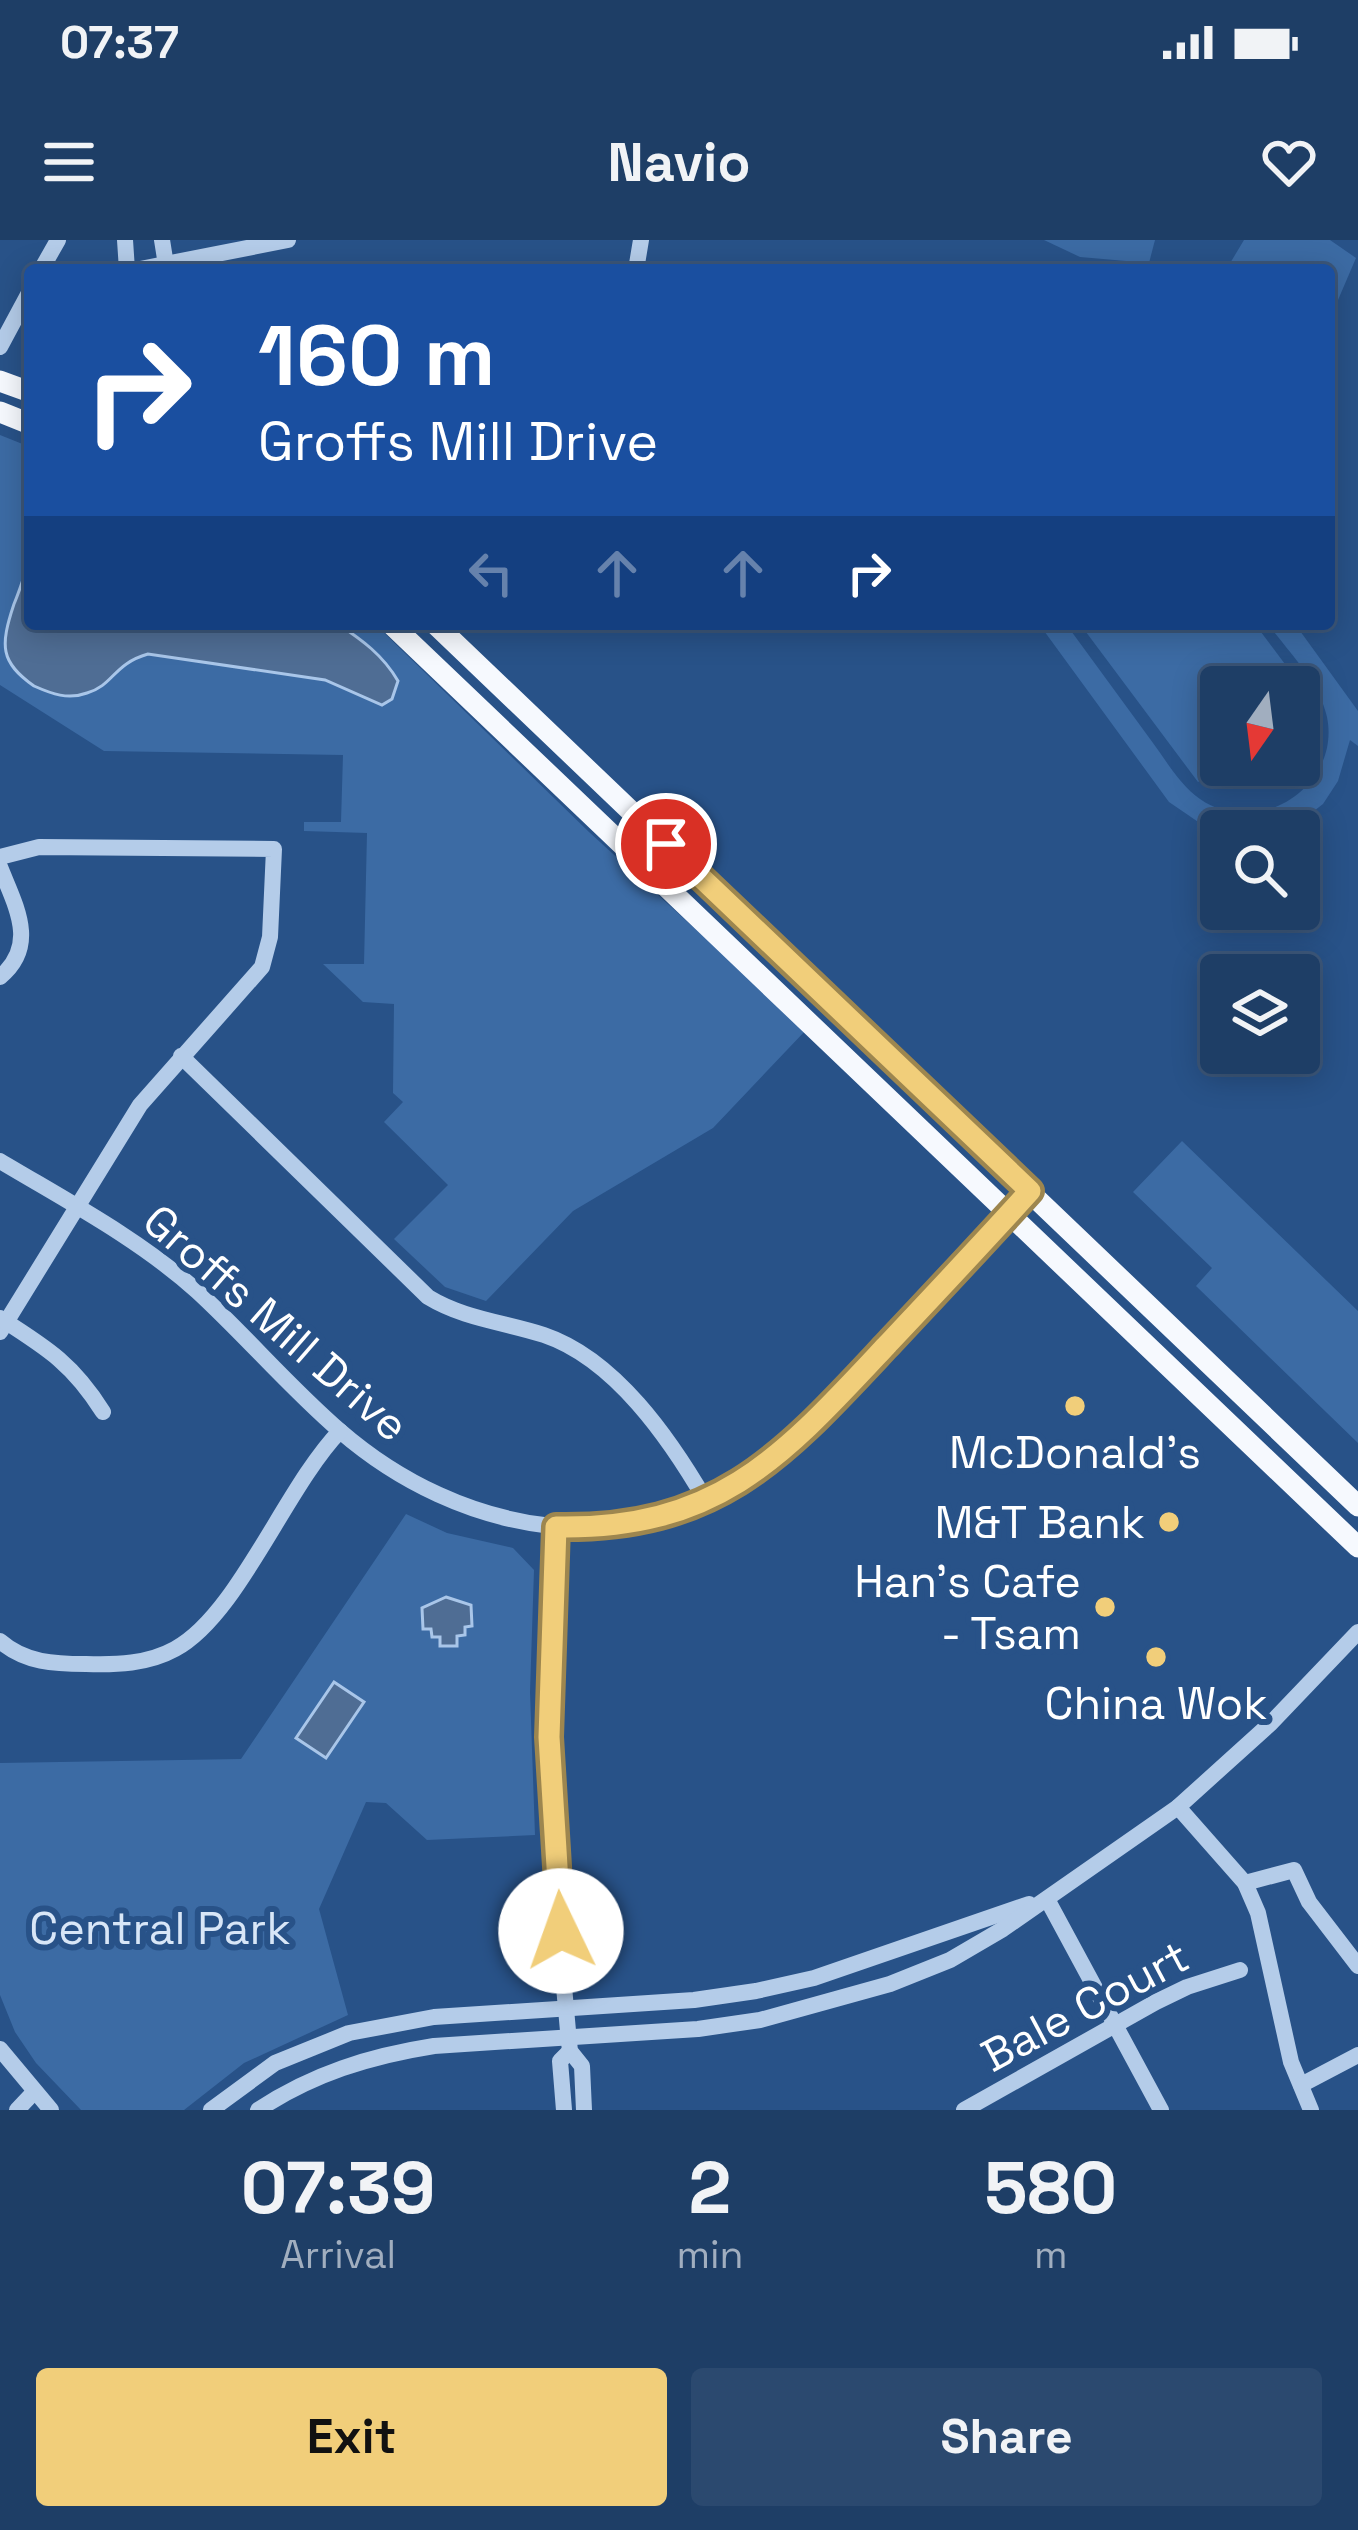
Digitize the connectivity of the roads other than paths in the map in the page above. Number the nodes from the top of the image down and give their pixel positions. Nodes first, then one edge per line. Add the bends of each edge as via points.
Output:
1 (288, 240) edge
2 (175, 264) edge
3 (24, 302) edge
4 (0, 347) edge
5 (397, 630) edge
6 (441, 630) edge
7 (0, 857) edge
8 (0, 867) edge
9 (0, 976) edge
10 (182, 1056) junction
11 (0, 1161) edge
12 (1030, 1191) junction
13 (76, 1207) junction
14 (1011, 1212) junction
15 (2, 1324) edge
16 (103, 1412) dead end
17 (340, 1431) junction
18 (706, 1501) junction
19 (1358, 1506) edge
20 (556, 1527) junction
21 (1358, 1547) edge
22 (1358, 1632) edge
23 (0, 1641) edge
24 (1178, 1807) junction
25 (1245, 1883) junction
26 (1047, 1899) junction
27 (1358, 1966) edge
28 (1240, 1970) dead end
29 (566, 2010) junction
30 (1114, 2026) junction
31 (569, 2045) junction
32 (0, 2048) edge
33 (1358, 2055) edge
34 (1301, 2085) junction
35 (34, 2092) junction
36 (17, 2110) edge
37 (51, 2110) edge
38 (211, 2110) edge
39 (258, 2110) edge
40 (563, 2110) edge
41 (584, 2110) edge
42 (964, 2110) edge
43 (1161, 2110) edge
44 (1311, 2110) edge

1 - 2 street
3 - 4 street
5 - 14 main road
6 - 12 main road
7 - 10 street via 39,847 274,849 262,967
8 - 9 street via 23,938
10 - 13 street via 140,1105
10 - 18 street via 428,1297 580,1352 650,1415
11 - 13 street, Groffs Mill Drive
12 - 14 street, Groffs Mill Drive
12 - 19 main road
13 - 15 street
13 - 17 street, Groffs Mill Drive via 195,1289
14 - 18 street, Groffs Mill Drive via 792,1444
14 - 21 main road
15 - 16 street via 56,1353
17 - 20 street, Groffs Mill Drive via 435,1496
17 - 23 street via 214,1617 174,1650 115,1665 53,1664
18 - 20 street, Groffs Mill Drive via 602,1528
20 - 29 street via 549,1737
22 - 24 street
24 - 25 street
24 - 26 street
25 - 27 street via 1294,1870
25 - 34 street
26 - 29 street via 786,1984
26 - 30 street
26 - 31 street via 950,1960 890,1984 760,2020
28 - 30 street, Bale Court
29 - 31 street
29 - 38 street via 350,2032 275,2063
30 - 42 street, Bale Court
30 - 43 street
31 - 39 street via 393,2053 323,2074
31 - 40 street via 560,2061
31 - 41 street via 582,2066
32 - 35 street
33 - 34 street
34 - 44 street
35 - 36 street
35 - 37 street

